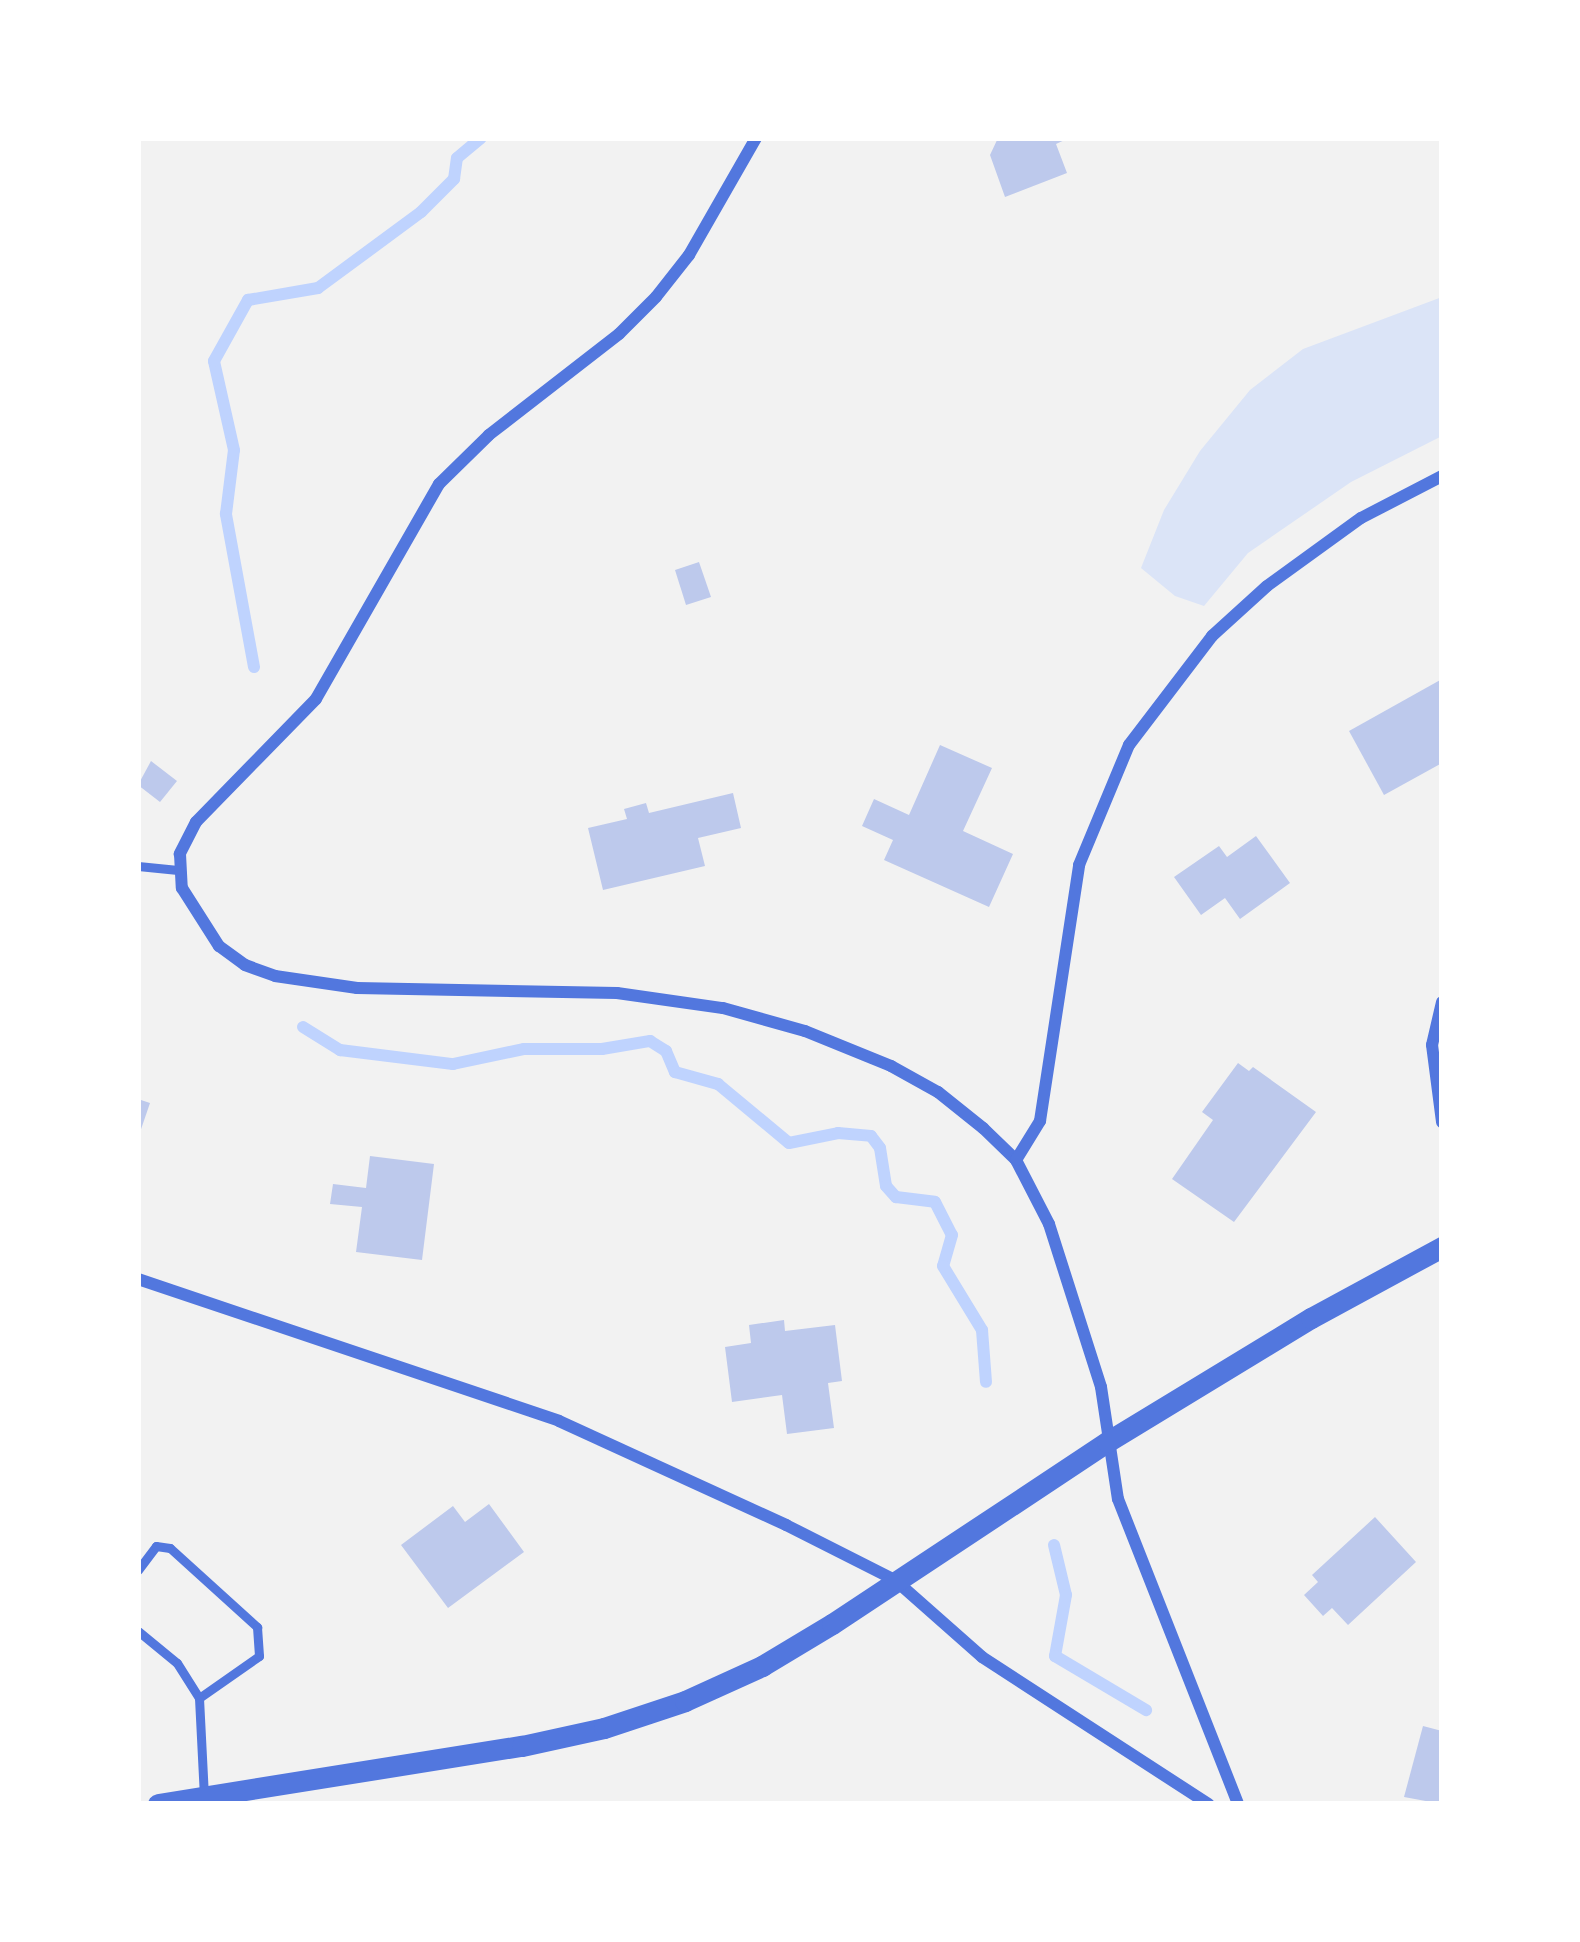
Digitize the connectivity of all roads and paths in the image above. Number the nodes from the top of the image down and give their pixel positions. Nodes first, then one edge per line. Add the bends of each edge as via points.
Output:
1 (756, 138) edge
2 (1442, 476) edge
3 (138, 866) edge
4 (178, 870) junction
5 (1442, 1002) edge
6 (1442, 1122) edge
7 (1016, 1160) junction
8 (1442, 1247) edge
9 (138, 1279) edge
10 (1107, 1442) junction
11 (138, 1570) edge
12 (895, 1580) junction
13 (138, 1631) edge
14 (199, 1698) junction
15 (204, 1797) junction
16 (158, 1804) edge
17 (1208, 1804) edge
18 (1238, 1804) edge

1 - 4 street via 656,298 439,484 316,699 196,822
2 - 7 street via 1361,518 1267,586 1212,636 1129,745 1079,865 1040,1121
3 - 4 lane
4 - 7 street via 205,931 260,971 337,986 616,993 723,1008 891,1066 962,1110
5 - 6 street via 1432,1045
7 - 10 street via 1049,1224 1101,1387
8 - 10 street
9 - 12 street via 560,1421
10 - 12 street
10 - 18 street via 1118,1499
11 - 14 lane via 156,1546 170,1548 257,1627 259,1656
12 - 15 street via 762,1666 604,1728
12 - 17 street via 982,1658
13 - 14 lane via 177,1663
14 - 15 lane
15 - 16 street

